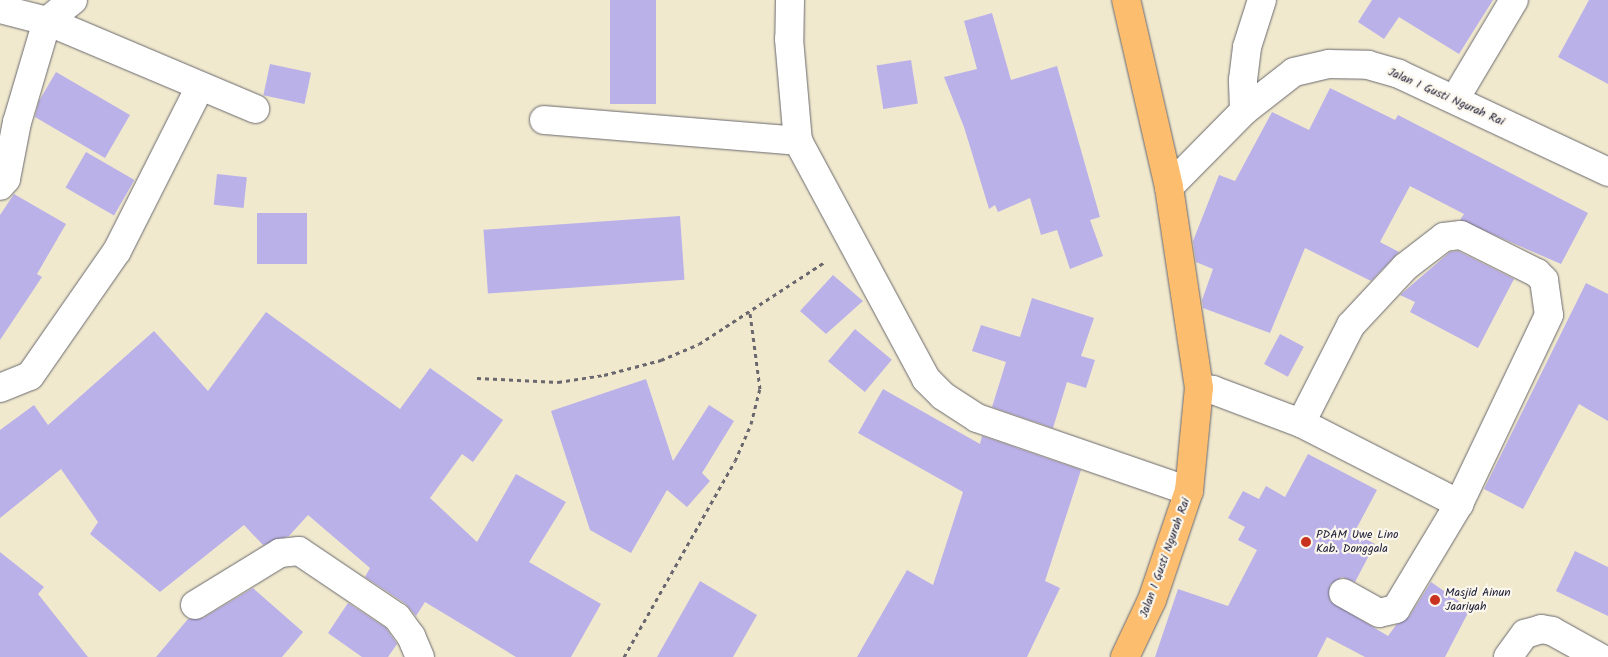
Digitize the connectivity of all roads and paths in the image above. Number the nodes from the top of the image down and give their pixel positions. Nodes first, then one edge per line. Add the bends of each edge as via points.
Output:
1 (74, 0) edge
2 (790, 0) edge
3 (1126, 0) edge
4 (1262, 0) edge
5 (1514, 0) edge
6 (0, 9) edge
7 (47, 21) junction
8 (200, 87) junction
9 (1455, 99) junction
10 (255, 108) dead end
11 (1244, 111) junction
12 (544, 120) dead end
13 (798, 142) junction
14 (1608, 172) edge
15 (0, 186) edge
16 (1170, 187) junction
17 (853, 244) junction
18 (750, 313) junction
19 (476, 378) dead end
20 (0, 388) edge
21 (1199, 388) junction
22 (1301, 423) junction
23 (1189, 491) junction
24 (1459, 504) junction
25 (1343, 594) dead end
26 (195, 605) dead end
27 (1510, 652) edge
28 (420, 657) edge
29 (624, 657) edge
30 (1125, 657) edge
31 (1599, 657) edge

1 - 7 street
2 - 13 street via 789,39
3 - 16 main road, Jalan I Gusti Ngurah Rai
4 - 11 street via 1247,48 1242,80
5 - 9 street
6 - 7 street
7 - 8 street
7 - 15 street via 17,122 6,179
8 - 10 street
8 - 20 street via 117,251 30,376
9 - 11 street, Jalan I Gusti Ngurah Rai via 1398,74 1368,65 1329,64 1294,72
9 - 14 street, Jalan I Gusti Ngurah Rai
11 - 16 street, Jalan I Gusti Ngurah Rai
12 - 13 street
13 - 17 street
16 - 21 main road, Jalan I Gusti Ngurah Rai
17 - 18 path
17 - 23 street via 913,358 943,396 976,418
18 - 19 path via 700,344 661,360 604,375 558,382
18 - 29 path via 760,389 751,424 735,460
21 - 22 street via 1213,390
21 - 23 main road, Jalan I Gusti Ngurah Rai
22 - 24 street
22 - 24 street via 1350,325 1405,267 1444,237 1461,234 1544,280 1550,315
23 - 30 main road, Jalan I Gusti Ngurah Rai via 1152,600
24 - 25 street via 1396,609 1379,613
26 - 28 street via 280,553 299,551 397,617 411,636
27 - 31 street via 1526,634 1541,629

